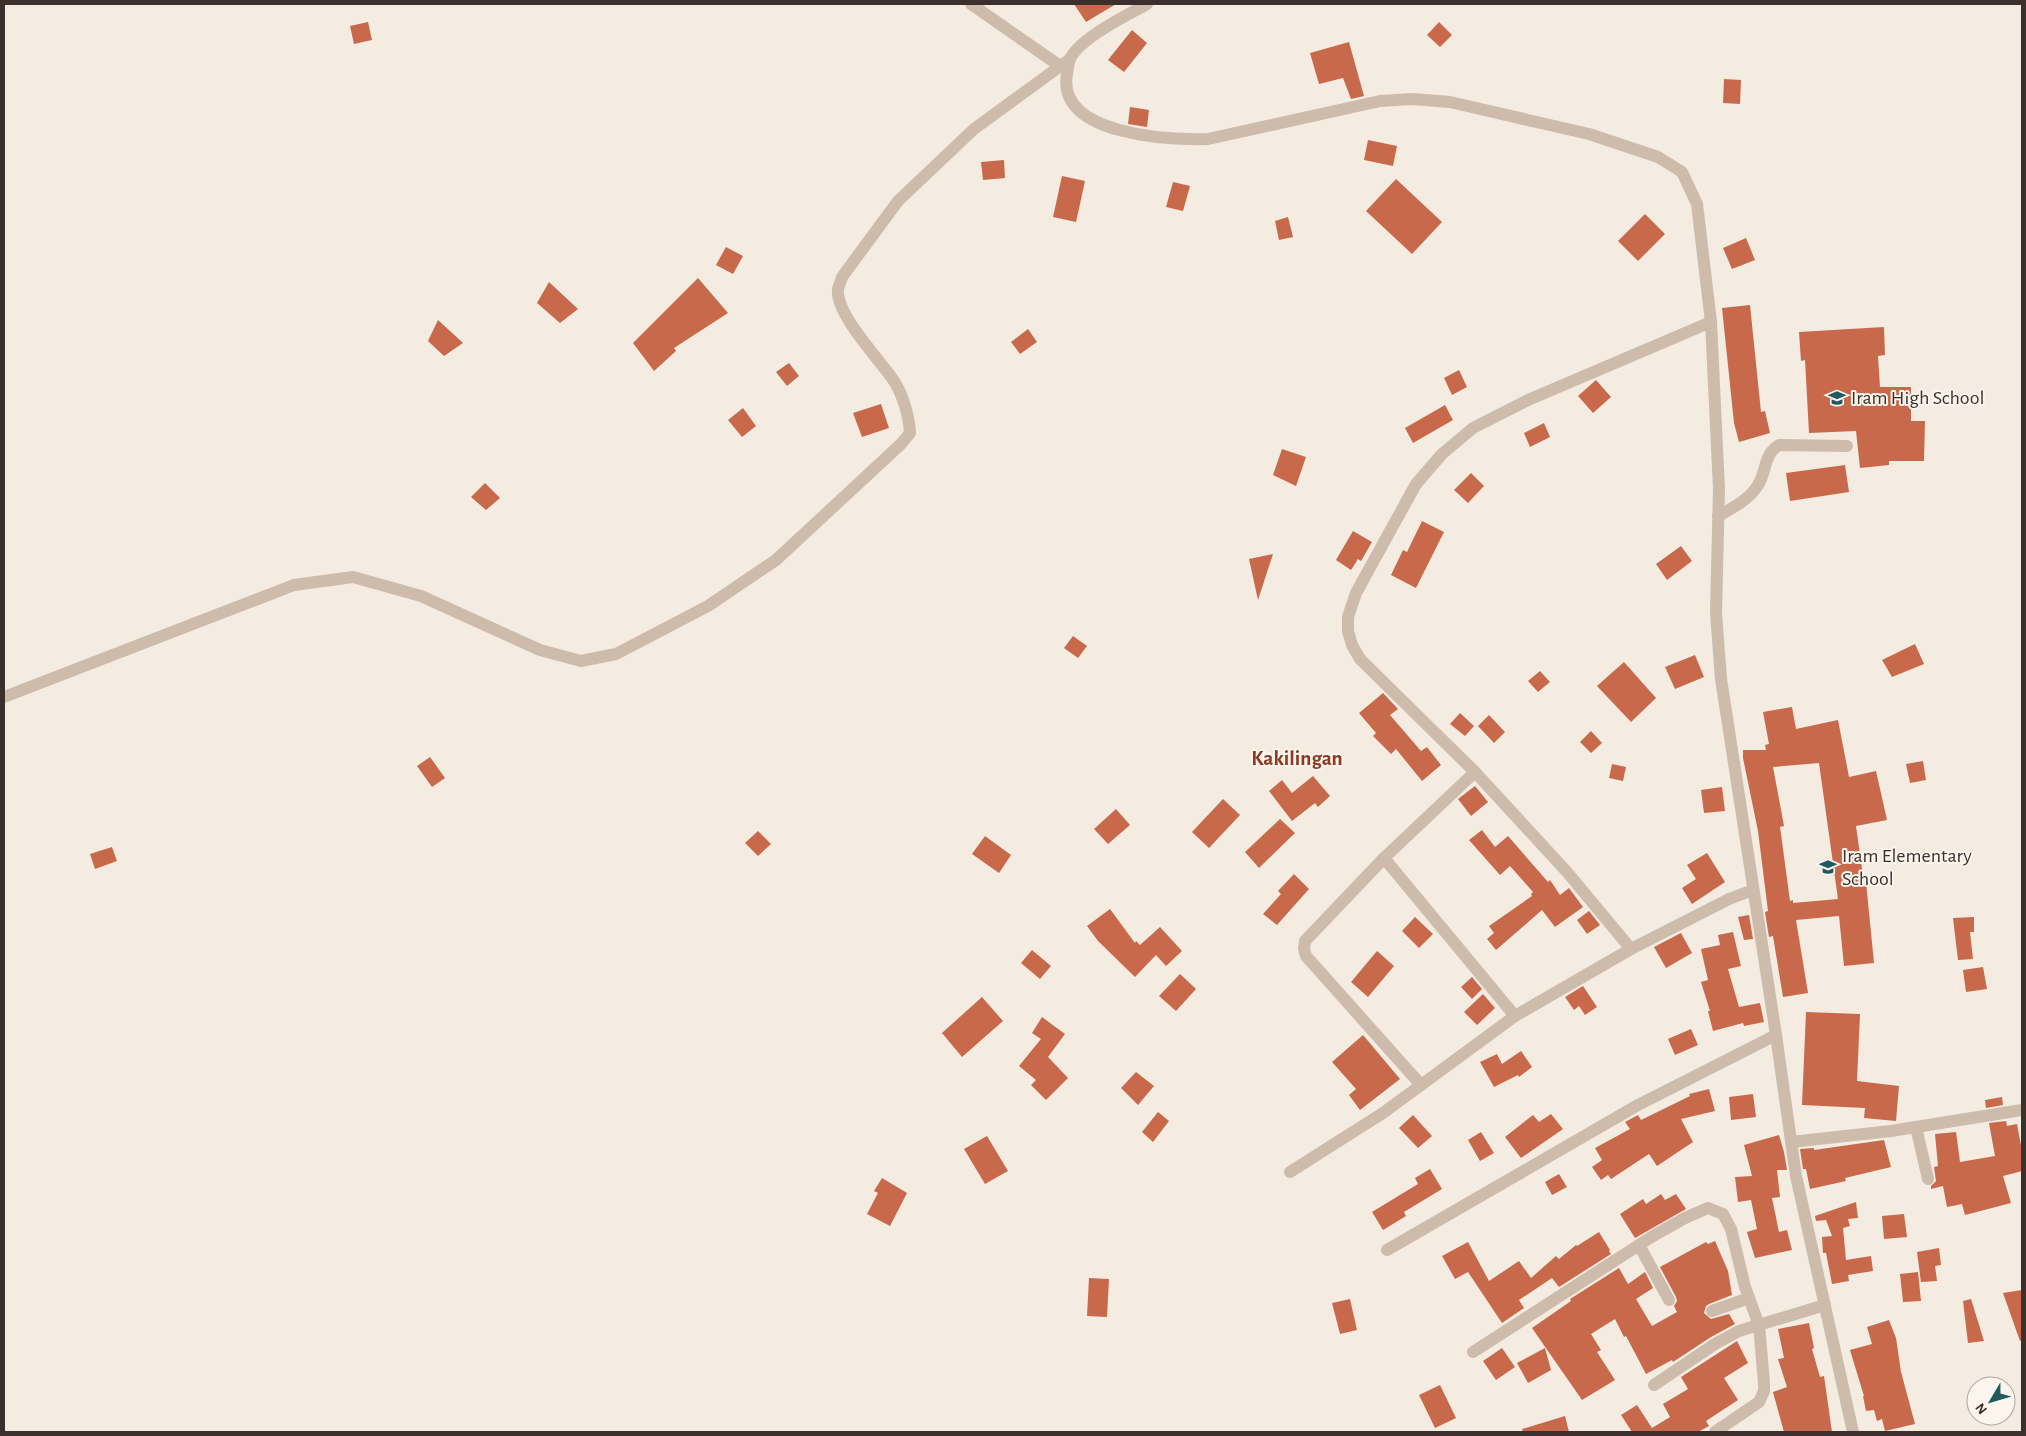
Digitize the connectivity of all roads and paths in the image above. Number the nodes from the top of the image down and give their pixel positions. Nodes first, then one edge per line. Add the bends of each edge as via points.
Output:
1 (971, 4) edge
2 (1147, 4) edge
3 (1065, 63) junction
4 (1711, 322) junction
5 (1847, 446) dead end
6 (1718, 516) junction
7 (4, 697) edge
8 (1475, 772) junction
9 (1384, 858) junction
10 (1753, 890) junction
11 (1631, 949) junction
12 (1515, 1016) junction
13 (1776, 1035) junction
14 (1421, 1085) junction
15 (2022, 1110) edge
16 (1916, 1127) junction
17 (1791, 1142) junction
18 (1290, 1172) dead end
19 (1928, 1179) dead end
20 (1639, 1245) junction
21 (1387, 1250) dead end
22 (1749, 1298) junction
23 (1669, 1300) dead end
24 (1825, 1305) junction
25 (1712, 1311) dead end
26 (1759, 1325) junction
27 (1473, 1352) dead end
28 (1654, 1385) dead end
29 (1715, 1432) edge
30 (1853, 1432) edge

1 - 3 street
2 - 3 street via 1086,40
3 - 4 street via 1067,94 1076,108 1101,124 1122,132 1179,140 1208,139 1380,102 1412,99 1450,102 1589,134 1658,157 1682,172 1697,204
3 - 7 street via 974,129 898,201 842,277 838,290 840,300 858,335 895,382 909,419 910,433 776,560 708,606 616,654 581,662 540,650 420,596 353,577 294,585
4 - 6 street
4 - 8 street via 1528,400 1473,428 1442,454 1416,484 1356,593 1348,617 1348,631 1360,659
5 - 6 street via 1779,445 1767,457 1758,485 1748,497
6 - 10 street via 1716,613 1721,679
8 - 9 street
8 - 11 street via 1567,872
9 - 12 street
9 - 14 street via 1305,941 1304,949 1306,956
10 - 11 street
10 - 13 street
11 - 12 street
12 - 14 street
13 - 17 street
13 - 21 street via 1638,1105
14 - 18 street
15 - 16 street
16 - 17 street
16 - 19 street
17 - 24 street
20 - 22 street via 1708,1208 1723,1214 1731,1229
20 - 23 street
20 - 27 street
22 - 25 street
22 - 26 street
24 - 26 street
24 - 30 street
26 - 28 street via 1715,1344
26 - 29 street via 1764,1392 1759,1402

